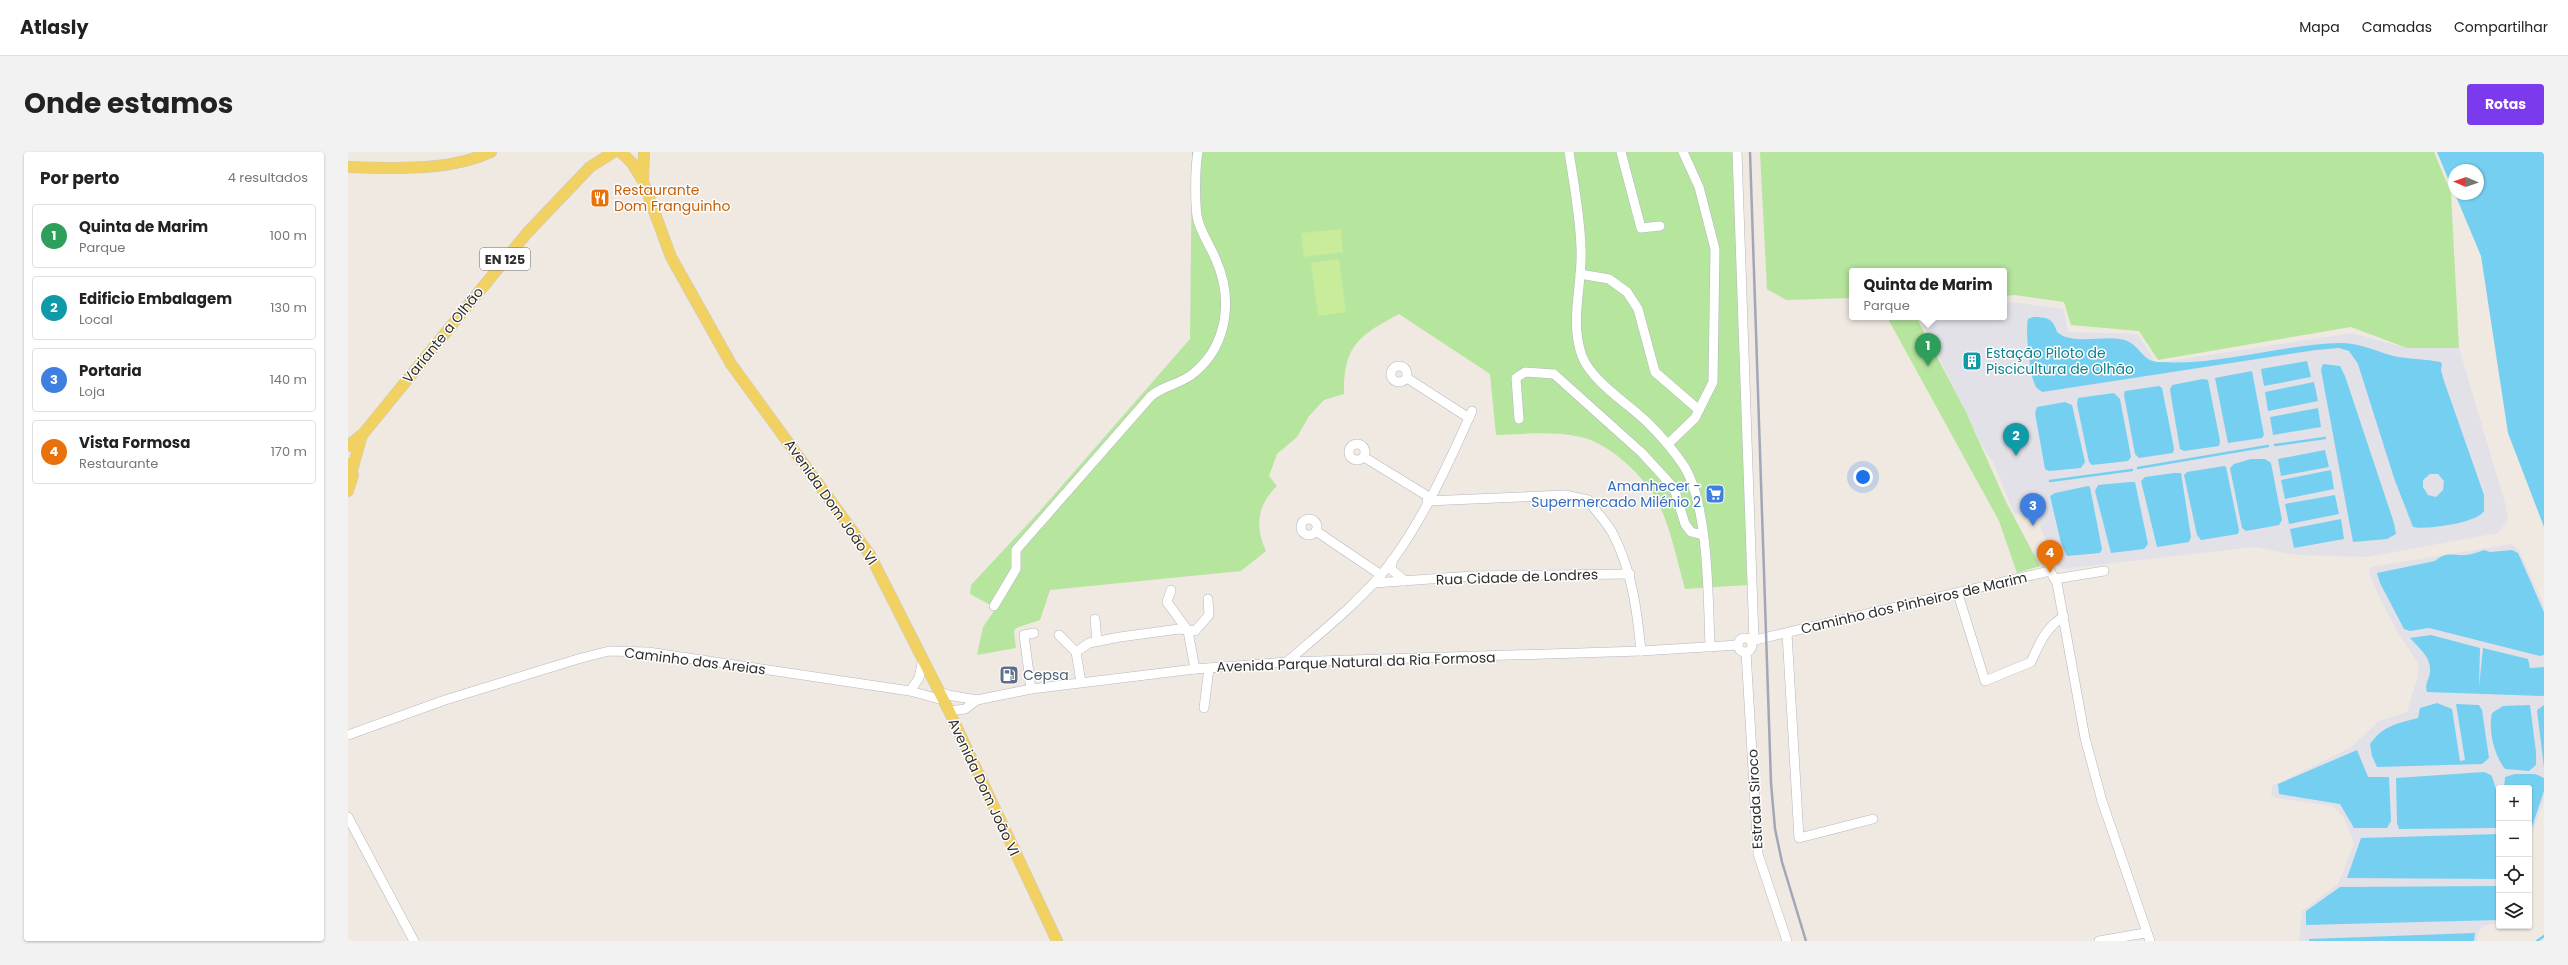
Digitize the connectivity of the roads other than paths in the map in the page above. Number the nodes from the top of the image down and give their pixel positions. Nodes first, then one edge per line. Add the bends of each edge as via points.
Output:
1 (491, 152) edge
2 (593, 152) edge
3 (614, 152) edge
4 (621, 152) edge
5 (644, 152) edge
6 (1198, 152) edge
7 (1569, 152) edge
8 (1621, 152) edge
9 (1683, 152) edge
10 (1737, 152) edge
11 (348, 166) edge
12 (590, 167) junction
13 (643, 181) junction
14 (1660, 226) dead end
15 (1580, 274) junction
16 (1406, 378) dead end
17 (1699, 410) junction
18 (1519, 419) dead end
19 (363, 434) junction
20 (1668, 444) junction
21 (348, 446) edge
22 (1364, 457) dead end
23 (350, 466) edge
24 (348, 491) edge
25 (1428, 499) junction
26 (1316, 531) dead end
27 (1703, 535) junction
28 (1392, 560) junction
29 (2104, 571) dead end
30 (1630, 574) junction
31 (1381, 575) junction
32 (2055, 578) junction
33 (1405, 581) junction
34 (1374, 583) junction
35 (1171, 590) dead end
36 (1958, 594) junction
37 (1208, 599) dead end
38 (994, 606) dead end
39 (2064, 617) junction
40 (1095, 618) dead end
41 (1188, 631) junction
42 (1034, 633) dead end
43 (1787, 633) junction
44 (1059, 636) dead end
45 (1097, 641) junction
46 (1752, 641) junction
47 (1738, 645) junction
48 (1710, 647) junction
49 (1641, 651) junction
50 (1076, 652) junction
51 (1746, 652) junction
52 (923, 659) junction
53 (1286, 662) junction
54 (1209, 668) junction
55 (1195, 669) junction
56 (1081, 682) junction
57 (913, 687) junction
58 (1031, 689) junction
59 (939, 691) junction
60 (920, 693) junction
61 (962, 699) junction
62 (977, 700) junction
63 (1204, 708) dead end
64 (965, 709) junction
65 (949, 711) junction
66 (348, 735) edge
67 (960, 736) junction
68 (348, 817) edge
69 (1872, 819) dead end
70 (2146, 932) junction
71 (414, 941) edge
72 (1057, 941) edge
73 (1787, 941) edge
74 (2098, 941) edge
75 (2150, 941) edge

1 - 11 main road via 448,164 404,168
2 - 12 main road
3 - 12 main road, Variante a Olhão / EN 125
4 - 13 main road, Avenida Dom João VI via 632,163
5 - 13 main road, Avenida Dom João VI
6 - 38 street via 1197,217 1217,262 1226,293 1225,327 1211,352 1196,371 1151,396 1095,462 1027,535 1016,550 1016,569
7 - 15 street via 1581,248
8 - 14 street via 1641,228
9 - 17 street via 1699,187 1715,249 1713,382
10 - 46 street
12 - 19 main road, Variante a Olhão / EN 125 via 527,233
13 - 52 main road, Avenida Dom João VI via 671,257 731,364 870,555
15 - 17 street via 1609,279 1627,292 1638,309 1655,372
15 - 20 street via 1577,336 1583,356 1592,372
16 - 25 street via 1470,415 1452,456
17 - 20 street via 1695,418
18 - 27 street via 1516,378 1525,372 1554,374 1642,453 1674,488 1685,524 1691,532
19 - 21 main road, Variante a Olhão / EN 125
19 - 23 main road, Variante a Olhão / EN 125
20 - 27 street via 1685,467
22 - 25 street
23 - 24 main road, Variante a Olhão / EN 125 via 353,480
25 - 28 street
25 - 30 street via 1565,495 1588,500 1612,532
26 - 31 street
27 - 48 street
28 - 31 street
28 - 33 street via 1392,570
29 - 32 street
30 - 33 street, Rua Cidade de Londres via 1472,576
30 - 49 street
31 - 34 street
32 - 36 street, Caminho dos Pinheiros de Marim via 2050,571
32 - 39 street
33 - 34 street, Rua Cidade de Londres
34 - 53 street via 1345,613
35 - 41 street via 1167,602
36 - 39 street via 1986,681 2031,662 2054,622
36 - 43 street, Caminho dos Pinheiros de Marim
37 - 41 street via 1210,615 1195,631
39 - 70 street via 2085,738 2102,801
40 - 45 street
41 - 45 street via 1179,629
41 - 55 street
42 - 58 street via 1024,635
43 - 46 street, Caminho dos Pinheiros de Marim
43 - 69 street via 1799,838
44 - 50 street
45 - 50 street
46 - 47 street via 1744,638
46 - 51 street via 1751,649
47 - 48 street, Avenida Parque Natural da Ria Formosa
47 - 51 street via 1741,651
48 - 49 street, Avenida Parque Natural da Ria Formosa
49 - 53 street, Avenida Parque Natural da Ria Formosa
50 - 56 street
51 - 73 street, Estrada Siroco via 1758,854
52 - 57 street
52 - 59 main road, Avenida Dom João VI
53 - 54 street, Avenida Parque Natural da Ria Formosa
54 - 55 street, Avenida Parque Natural da Ria Formosa
54 - 63 street
55 - 56 street, Avenida Parque Natural da Ria Formosa
56 - 58 street, Avenida Parque Natural da Ria Formosa
57 - 59 street
57 - 60 street
57 - 66 street, Caminho das Areias via 648,652 609,651 445,700
58 - 62 street, Avenida Parque Natural da Ria Formosa
59 - 60 street
59 - 60 street
59 - 61 street
59 - 65 main road, Avenida Dom João VI
61 - 62 street
61 - 65 street
62 - 64 street
64 - 65 street
64 - 67 street
65 - 67 main road, Avenida Dom João VI
67 - 72 main road, Avenida Dom João VI
68 - 71 street
70 - 74 street
70 - 75 street

